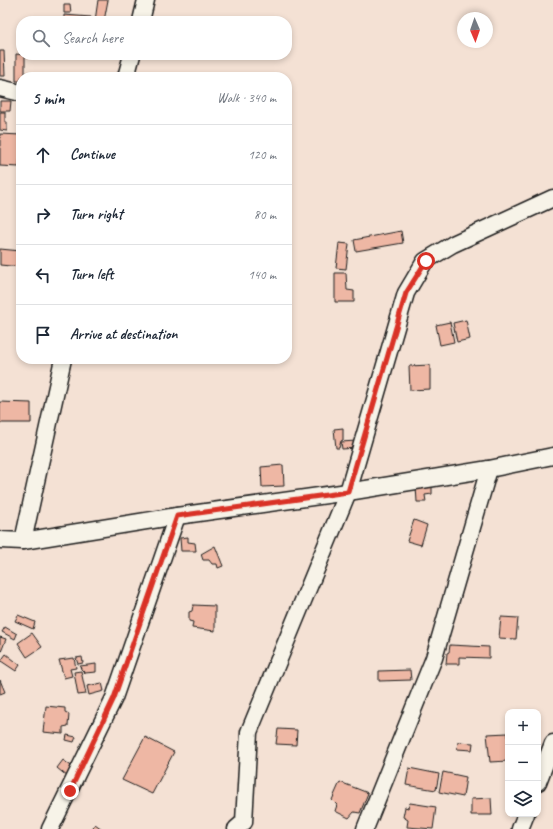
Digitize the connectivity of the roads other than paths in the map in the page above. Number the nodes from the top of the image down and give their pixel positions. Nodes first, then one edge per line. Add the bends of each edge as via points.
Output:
1 (146, 0) edge
2 (142, 16) edge
3 (131, 60) edge
4 (127, 72) edge
5 (0, 88) edge
6 (16, 92) edge
7 (553, 198) edge
8 (62, 364) edge
9 (553, 456) edge
10 (489, 469) junction
11 (348, 492) junction
12 (177, 516) junction
13 (0, 540) edge
14 (23, 541) junction
15 (553, 742) edge
16 (538, 781) edge
17 (525, 817) edge
18 (50, 829) edge
19 (236, 829) edge
20 (365, 829) edge
21 (520, 829) edge

1 - 2 street
3 - 4 street
5 - 6 street
7 - 11 street via 453,244 426,261 406,293
8 - 14 street
9 - 10 street
10 - 11 street
10 - 20 street via 434,658
11 - 12 street
11 - 19 street via 249,732 244,822
12 - 14 street
12 - 18 street via 114,698
13 - 14 street
15 - 16 street
17 - 21 street

